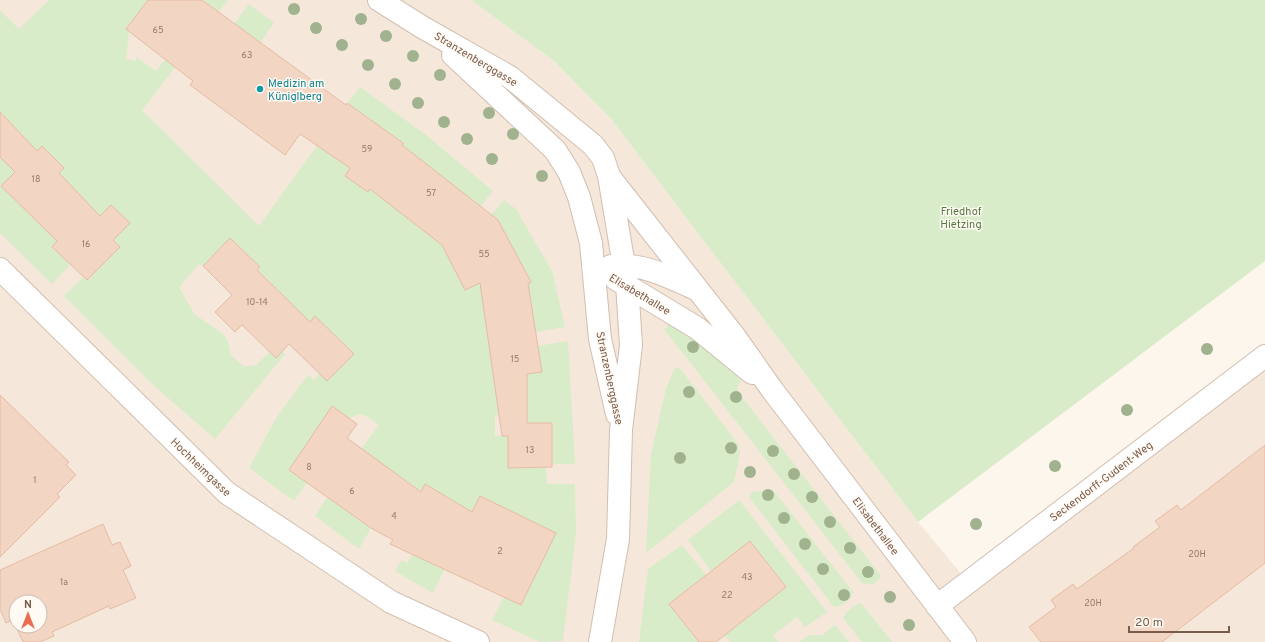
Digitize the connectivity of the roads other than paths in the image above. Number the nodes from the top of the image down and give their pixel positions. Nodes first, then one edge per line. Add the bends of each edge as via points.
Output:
1 (379, 0) edge
2 (422, 27) junction
3 (609, 176) junction
4 (594, 267) junction
5 (0, 269) edge
6 (625, 274) junction
7 (699, 291) junction
8 (1265, 356) edge
9 (773, 391) junction
10 (621, 430) junction
11 (937, 606) junction
12 (478, 642) edge
13 (600, 642) edge
14 (965, 642) edge

1 - 2 street
2 - 3 street, Stranzenberggasse via 510,77 593,145 603,158
2 - 4 street, Stranzenberggasse via 555,150 569,172 579,197 591,243
3 - 6 street, Stranzenberggasse
3 - 7 street, Elisabethallee
4 - 6 street, Elisabethallee
4 - 10 street, Stranzenberggasse via 600,339
5 - 12 street, Hochheimgasse via 227,493 391,602
6 - 7 street, Elisabethallee via 655,271
6 - 9 street, Elisabethallee via 697,328
6 - 10 street, Stranzenberggasse via 631,345
7 - 9 street, Elisabethallee
8 - 11 street, Seckendorff-Gudent-Weg
9 - 11 street, Elisabethallee
10 - 13 street, Stranzenberggasse via 618,539
11 - 14 street, Elisabethallee

